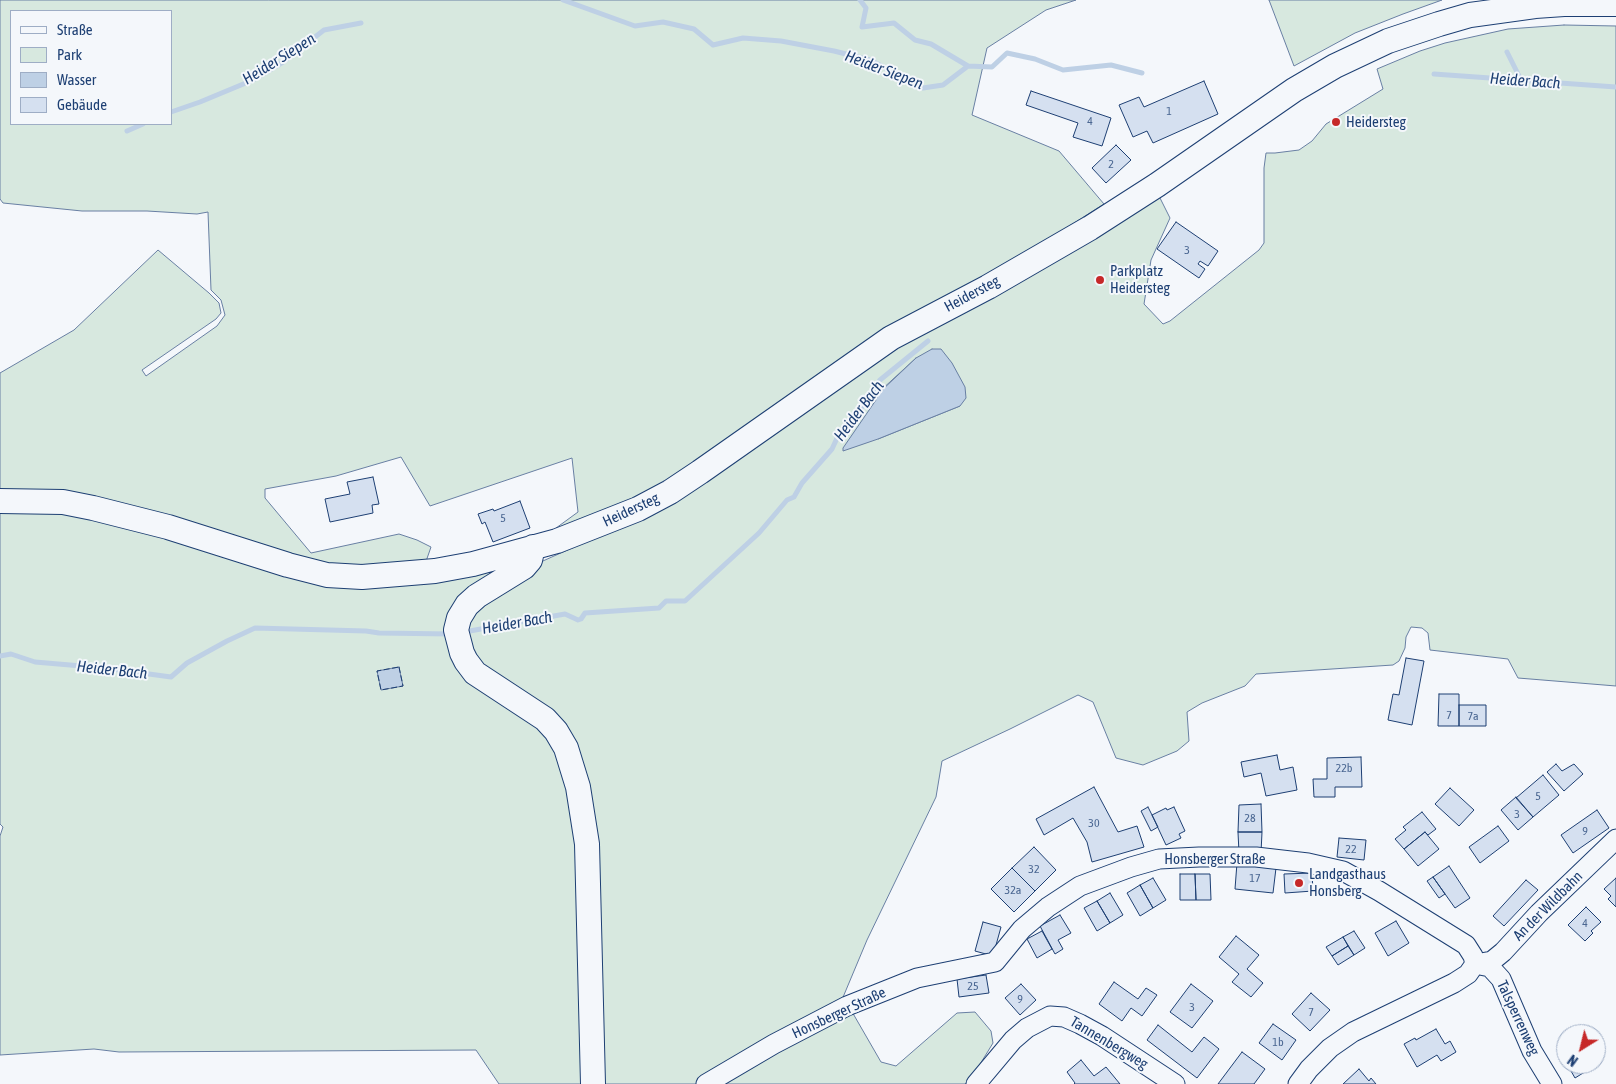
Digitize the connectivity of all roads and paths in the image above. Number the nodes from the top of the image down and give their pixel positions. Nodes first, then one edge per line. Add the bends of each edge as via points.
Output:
1 (1616, 4) edge
2 (0, 501) edge
3 (533, 547) junction
4 (1616, 839) edge
5 (1475, 964) junction
6 (593, 1084) edge
7 (706, 1084) edge
8 (976, 1084) edge
9 (1175, 1084) edge
10 (1298, 1084) edge
11 (1552, 1084) edge

1 - 3 main road, Heidersteg via 1535,6 1470,16 1388,41 1336,66 1294,90 1090,228 891,338 670,492 596,526
2 - 3 main road, Heidersteg via 64,502 93,508 327,575 362,577 435,571
3 - 6 main road via 530,560 524,567 467,605 459,618 457,634 466,661 476,673 550,724 566,748 575,777 587,844
4 - 5 street, An der Wildbahn via 1503,952 1492,961
5 - 7 street, Honsberger Straße via 1466,944 1343,872 1308,863 1256,857 1159,859 1080,886 1048,906 1022,929 995,962 917,978 848,1006
5 - 10 street via 1468,974 1454,983 1353,1032 1330,1048
5 - 11 street, Talsperrenweg via 1490,967 1501,979 1532,1051
8 - 9 street, Tannenbergweg via 1013,1040 1039,1020 1050,1016 1064,1017 1080,1024

